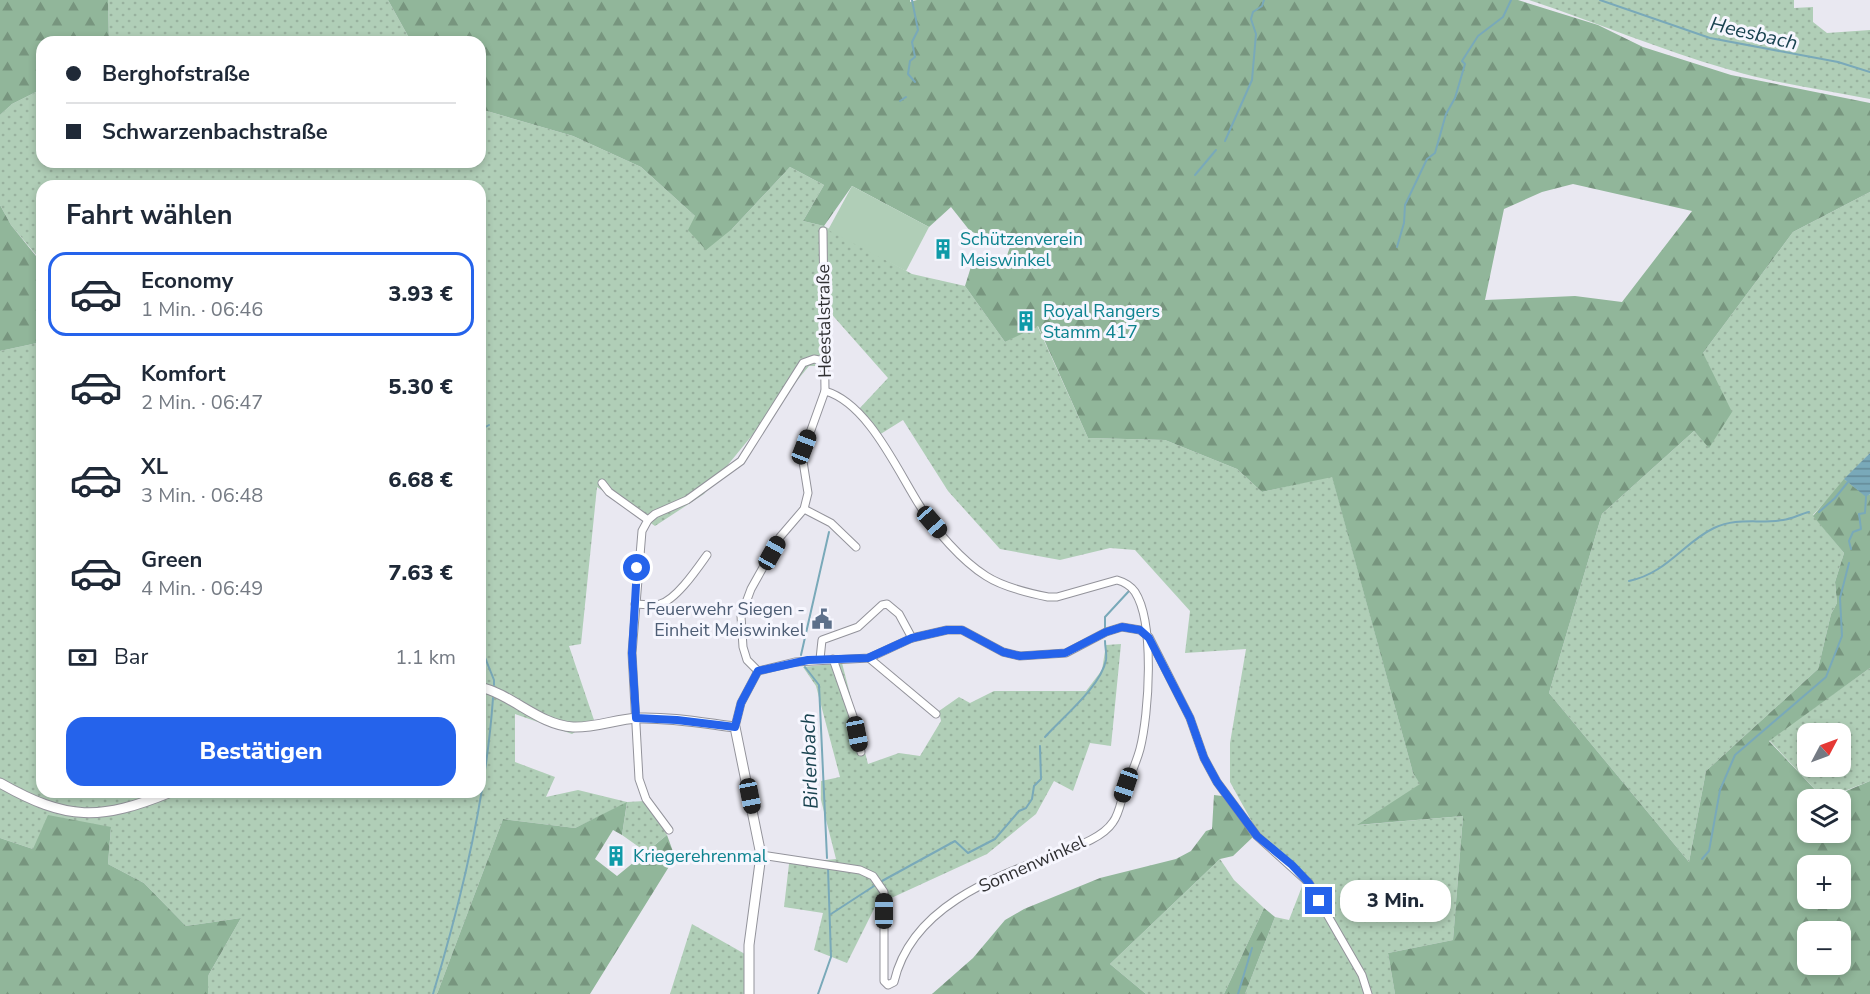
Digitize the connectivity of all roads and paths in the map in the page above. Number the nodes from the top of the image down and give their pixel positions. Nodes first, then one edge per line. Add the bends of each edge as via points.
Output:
1 (823, 231) dead end
2 (824, 361) junction
3 (825, 391) junction
4 (602, 483) dead end
5 (804, 510) junction
6 (648, 520) junction
7 (856, 547) dead end
8 (707, 555) dead end
9 (636, 604) junction
10 (912, 638) junction
11 (1149, 638) junction
12 (868, 658) junction
13 (820, 659) junction
14 (833, 659) junction
15 (758, 671) junction
16 (486, 689) edge
17 (936, 714) dead end
18 (636, 718) junction
19 (735, 727) junction
20 (861, 752) dead end
21 (0, 783) edge
22 (152, 798) edge
23 (669, 830) dead end
24 (761, 855) junction
25 (749, 994) edge
26 (1368, 994) edge

1 - 2 street, Heestalstraße
2 - 3 street, Heestalstraße
2 - 6 street via 803,363 741,460 687,500
3 - 5 street, Heestalstraße via 802,455 808,493
3 - 11 street via 840,396 858,412 922,509 980,572 998,582 1048,597 1117,580 1136,593
4 - 6 street
5 - 7 street via 831,523
5 - 15 street via 780,537 744,605 743,647 747,660
6 - 9 street via 639,548
8 - 9 street via 666,601
9 - 18 street via 632,653
10 - 11 street via 962,630 1003,652 1020,656 1065,653 1122,627 1140,630
10 - 12 street
10 - 13 street via 899,614 887,604 882,605 858,627 822,640
11 - 24 street, Sonnenwinkel via 1140,748 1113,822 1072,848 980,885 932,918 898,966 892,984 884,981 884,892 873,876 860,870
11 - 26 street via 1217,782 1264,842 1309,883 1362,975
12 - 14 street
12 - 17 street
13 - 14 street
13 - 15 street
14 - 20 street
15 - 19 street via 741,703
16 - 18 street via 561,725 585,726
18 - 19 street
18 - 23 street via 640,781 646,800
19 - 24 street
21 - 22 street via 29,799 83,815 104,813
24 - 25 street via 749,945

